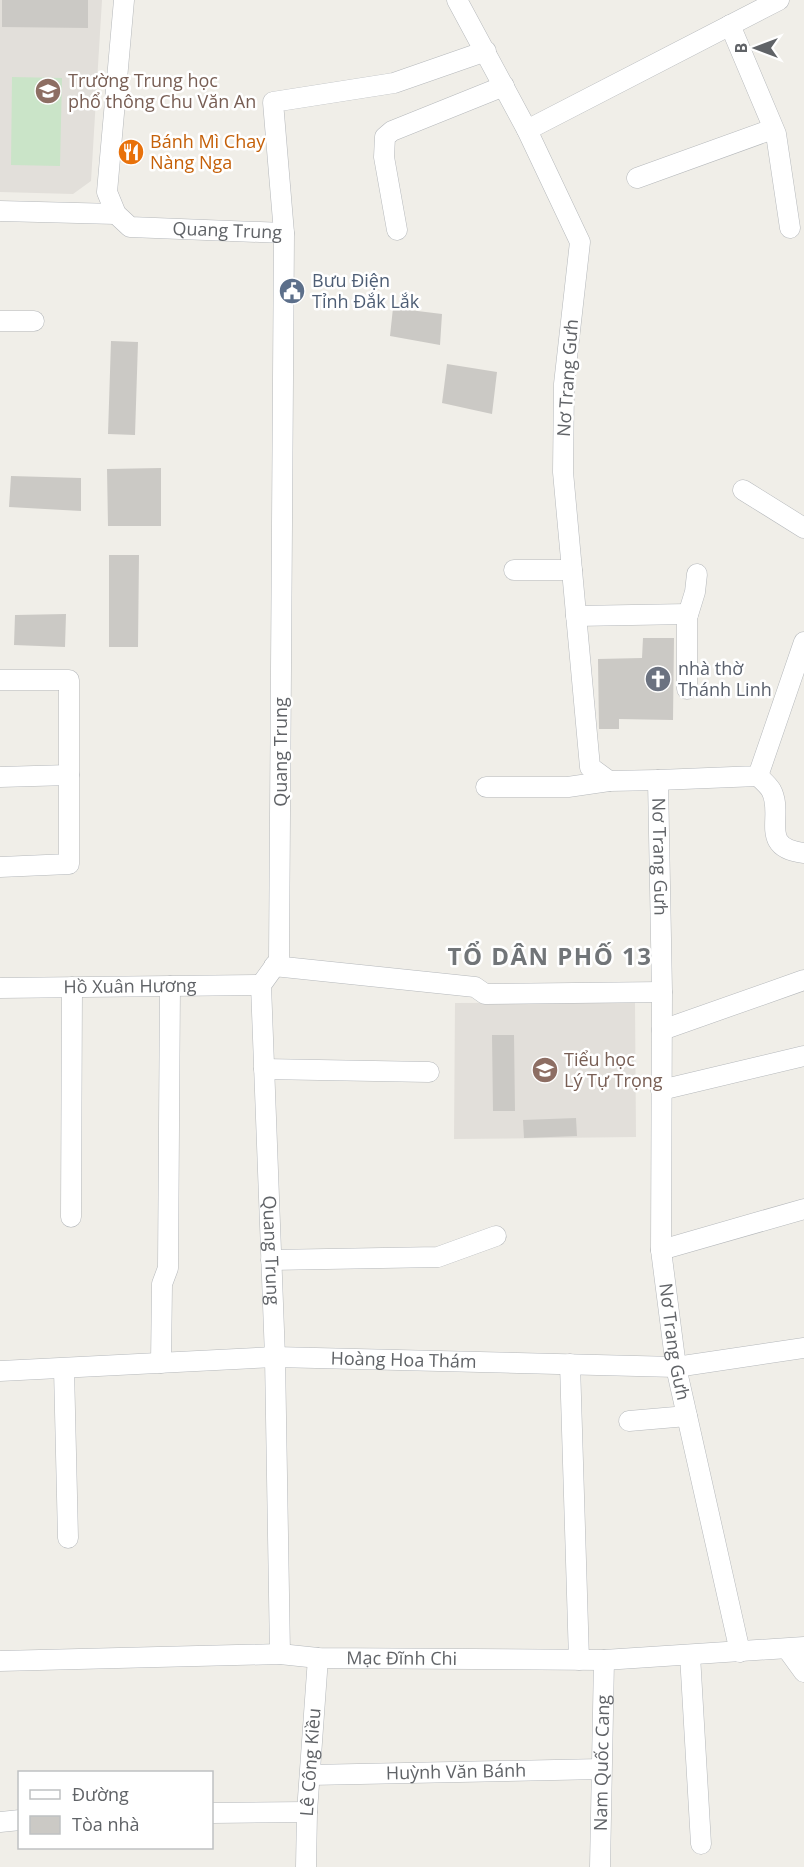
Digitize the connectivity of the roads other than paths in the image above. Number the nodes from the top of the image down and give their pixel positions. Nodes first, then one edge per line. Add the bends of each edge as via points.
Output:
1 (124, 0) edge
2 (457, 0) edge
3 (771, 2) edge
4 (730, 25) junction
5 (486, 51) junction
6 (504, 86) junction
7 (773, 129) junction
8 (527, 130) junction
9 (637, 178) dead end
10 (0, 211) edge
11 (116, 214) junction
12 (790, 228) dead end
13 (397, 230) dead end
14 (284, 233) junction
15 (0, 321) edge
16 (34, 321) dead end
17 (743, 490) dead end
18 (804, 528) edge
19 (514, 570) dead end
20 (572, 570) junction
21 (697, 574) dead end
22 (688, 614) junction
23 (576, 616) junction
24 (804, 642) edge
25 (0, 680) edge
26 (687, 689) dead end
27 (796, 692) edge
28 (69, 776) junction
29 (758, 776) junction
30 (0, 777) edge
31 (658, 780) junction
32 (609, 781) junction
33 (486, 787) dead end
34 (804, 854) edge
35 (0, 867) edge
36 (274, 966) junction
37 (804, 980) edge
38 (261, 985) junction
39 (170, 986) junction
40 (0, 987) edge
41 (72, 987) junction
42 (662, 992) junction
43 (662, 1030) junction
44 (804, 1056) edge
45 (264, 1069) junction
46 (429, 1072) dead end
47 (661, 1090) junction
48 (804, 1209) edge
49 (71, 1217) dead end
50 (496, 1236) dead end
51 (661, 1250) junction
52 (271, 1260) junction
53 (804, 1348) edge
54 (275, 1357) junction
55 (161, 1363) junction
56 (570, 1364) junction
57 (676, 1367) junction
58 (64, 1369) junction
59 (0, 1371) edge
60 (687, 1416) junction
61 (629, 1421) dead end
62 (68, 1538) dead end
63 (796, 1649) edge
64 (740, 1652) junction
65 (280, 1654) junction
66 (690, 1655) junction
67 (318, 1658) junction
68 (579, 1660) junction
69 (604, 1660) junction
70 (0, 1661) edge
71 (804, 1672) edge
72 (602, 1769) junction
73 (310, 1775) junction
74 (307, 1812) junction
75 (213, 1813) edge
76 (18, 1821) edge
77 (0, 1822) edge
78 (701, 1844) dead end
79 (306, 1867) edge
80 (600, 1867) edge

1 - 11 street via 107,192
2 - 5 street, Nơ Trang Gưh
3 - 4 street
4 - 7 street
4 - 8 street
5 - 6 street, Nơ Trang Gưh
5 - 14 street via 394,83 273,102
6 - 8 street, Nơ Trang Gưh
6 - 13 street via 385,137 384,157
7 - 9 street
7 - 12 street
8 - 20 street, Nơ Trang Gưh via 580,242 564,384 563,472
10 - 11 street
11 - 14 street, Quang Trung via 130,227
14 - 36 street, Quang Trung via 279,960
15 - 16 street
17 - 18 street
19 - 20 street
20 - 23 street, Nơ Trang Gưh
21 - 22 street
22 - 23 street
22 - 26 street
23 - 32 street, Nơ Trang Gưh via 590,767
24 - 27 street
25 - 28 street via 69,680
27 - 29 street
28 - 30 street
28 - 35 street via 69,864
29 - 31 street
29 - 34 street via 772,791 780,845 790,852
31 - 32 street, Nơ Trang Gưh
31 - 42 street, Nơ Trang Gưh
32 - 33 street via 567,787
36 - 38 street, Quang Trung
36 - 42 street via 476,987 484,994
37 - 43 street
38 - 39 street, Hồ Xuân Hương
38 - 45 street, Quang Trung
39 - 41 street, Hồ Xuân Hương
39 - 55 street via 168,1268 162,1284
40 - 41 street, Hồ Xuân Hương
41 - 49 street
42 - 43 street, Nơ Trang Gưh
43 - 47 street, Nơ Trang Gưh
44 - 47 street
45 - 46 street
45 - 52 street, Quang Trung
47 - 51 street, Nơ Trang Gưh
48 - 51 street
50 - 52 street via 438,1257
51 - 57 street, Nơ Trang Gưh
52 - 54 street, Quang Trung
53 - 57 street, Hoàng Hoa Thám
54 - 55 street, Hoàng Hoa Thám
54 - 56 street, Hoàng Hoa Thám
54 - 65 street, Quang Trung
55 - 58 street, Hoàng Hoa Thám
56 - 57 street, Hoàng Hoa Thám
56 - 68 street
57 - 60 street, Nơ Trang Gưh
58 - 59 street, Hoàng Hoa Thám
58 - 62 street
60 - 61 street
60 - 64 street, Nơ Trang Gưh
63 - 64 street, Mạc Đĩnh Chi
63 - 71 street
64 - 66 street, Mạc Đĩnh Chi
65 - 67 street, Mạc Đĩnh Chi
65 - 70 street, Mạc Đĩnh Chi
66 - 69 street, Mạc Đĩnh Chi
66 - 78 street
67 - 68 street, Mạc Đĩnh Chi
67 - 73 street, Lê Công Kiều
68 - 69 street, Mạc Đĩnh Chi
69 - 72 street, Nam Quốc Cang
72 - 73 street, Huỳnh Văn Bánh
72 - 80 street, Nam Quốc Cang
73 - 74 street, Lê Công Kiều
74 - 75 street
74 - 79 street, Lê Công Kiều
76 - 77 street

